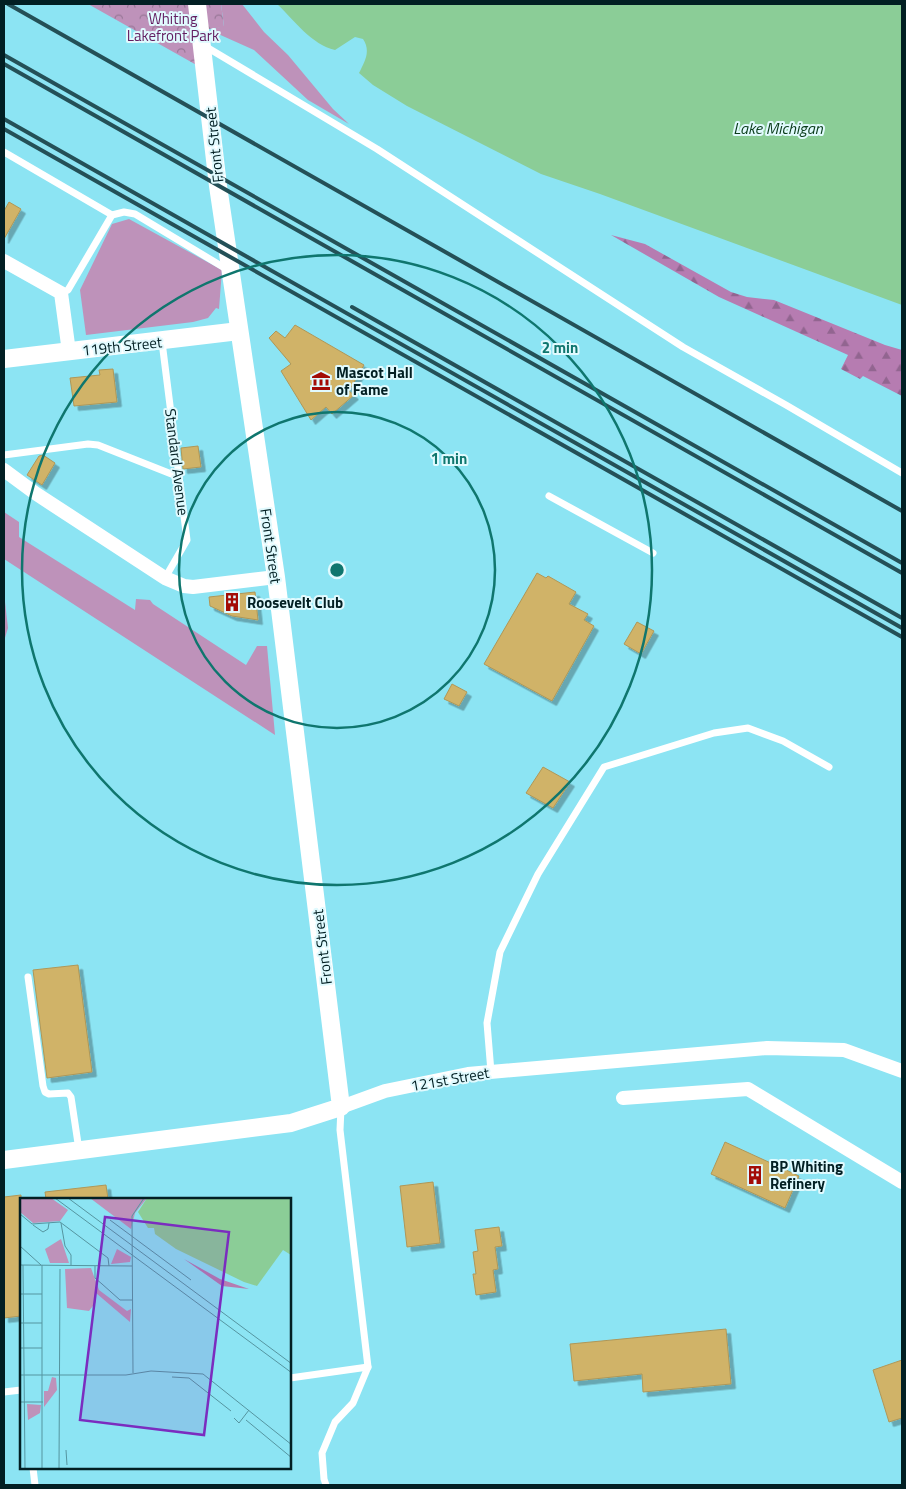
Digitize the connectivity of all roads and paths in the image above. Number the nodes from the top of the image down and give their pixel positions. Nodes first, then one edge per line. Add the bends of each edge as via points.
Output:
1 (197, 4) edge
2 (203, 44) junction
3 (4, 152) edge
4 (112, 215) junction
5 (4, 261) edge
6 (231, 271) junction
7 (61, 293) junction
8 (239, 332) junction
9 (162, 341) junction
10 (69, 352) junction
11 (4, 359) edge
12 (4, 455) edge
13 (4, 470) edge
14 (902, 473) edge
15 (179, 477) junction
16 (550, 496) dead end
17 (653, 553) dead end
18 (276, 577) junction
19 (165, 578) junction
20 (829, 767) dead end
21 (28, 977) dead end
22 (901, 1070) edge
23 (491, 1072) junction
24 (623, 1098) dead end
25 (341, 1107) junction
26 (79, 1150) junction
27 (4, 1159) edge
28 (902, 1182) edge
29 (368, 1367) junction
30 (291, 1378) edge
31 (20, 1390) edge
32 (4, 1392) edge
33 (33, 1469) edge
34 (35, 1485) edge
35 (326, 1485) edge

1 - 2 street, Front Street
2 - 6 street, Front Street
2 - 14 lane via 377,149 683,347
3 - 4 lane
4 - 6 lane via 135,214
4 - 7 lane via 68,290
5 - 7 street
6 - 8 street, Front Street
7 - 10 street
8 - 9 street, 119th Street
8 - 18 street, Front Street
9 - 10 street, 119th Street
9 - 15 lane, Standard Avenue
10 - 11 street, 119th Street
12 - 15 lane via 98,445
13 - 19 street
15 - 19 lane, Standard Avenue via 187,540
16 - 17 lane
18 - 19 street via 192,587
18 - 25 street, Front Street
20 - 23 lane via 783,741 748,728 714,733 604,767 538,874 500,952 488,1023
21 - 26 lane via 43,1086 49,1094 68,1093 71,1097
22 - 23 street, 121st Street via 844,1050 767,1048
23 - 25 street, 121st Street via 385,1091
24 - 28 street via 748,1089
25 - 26 street, 121st Street via 291,1123
25 - 29 lane via 340,1130
26 - 27 street, 121st Street
29 - 30 lane
29 - 35 lane via 353,1403 335,1422 322,1453
31 - 32 lane
33 - 34 lane

